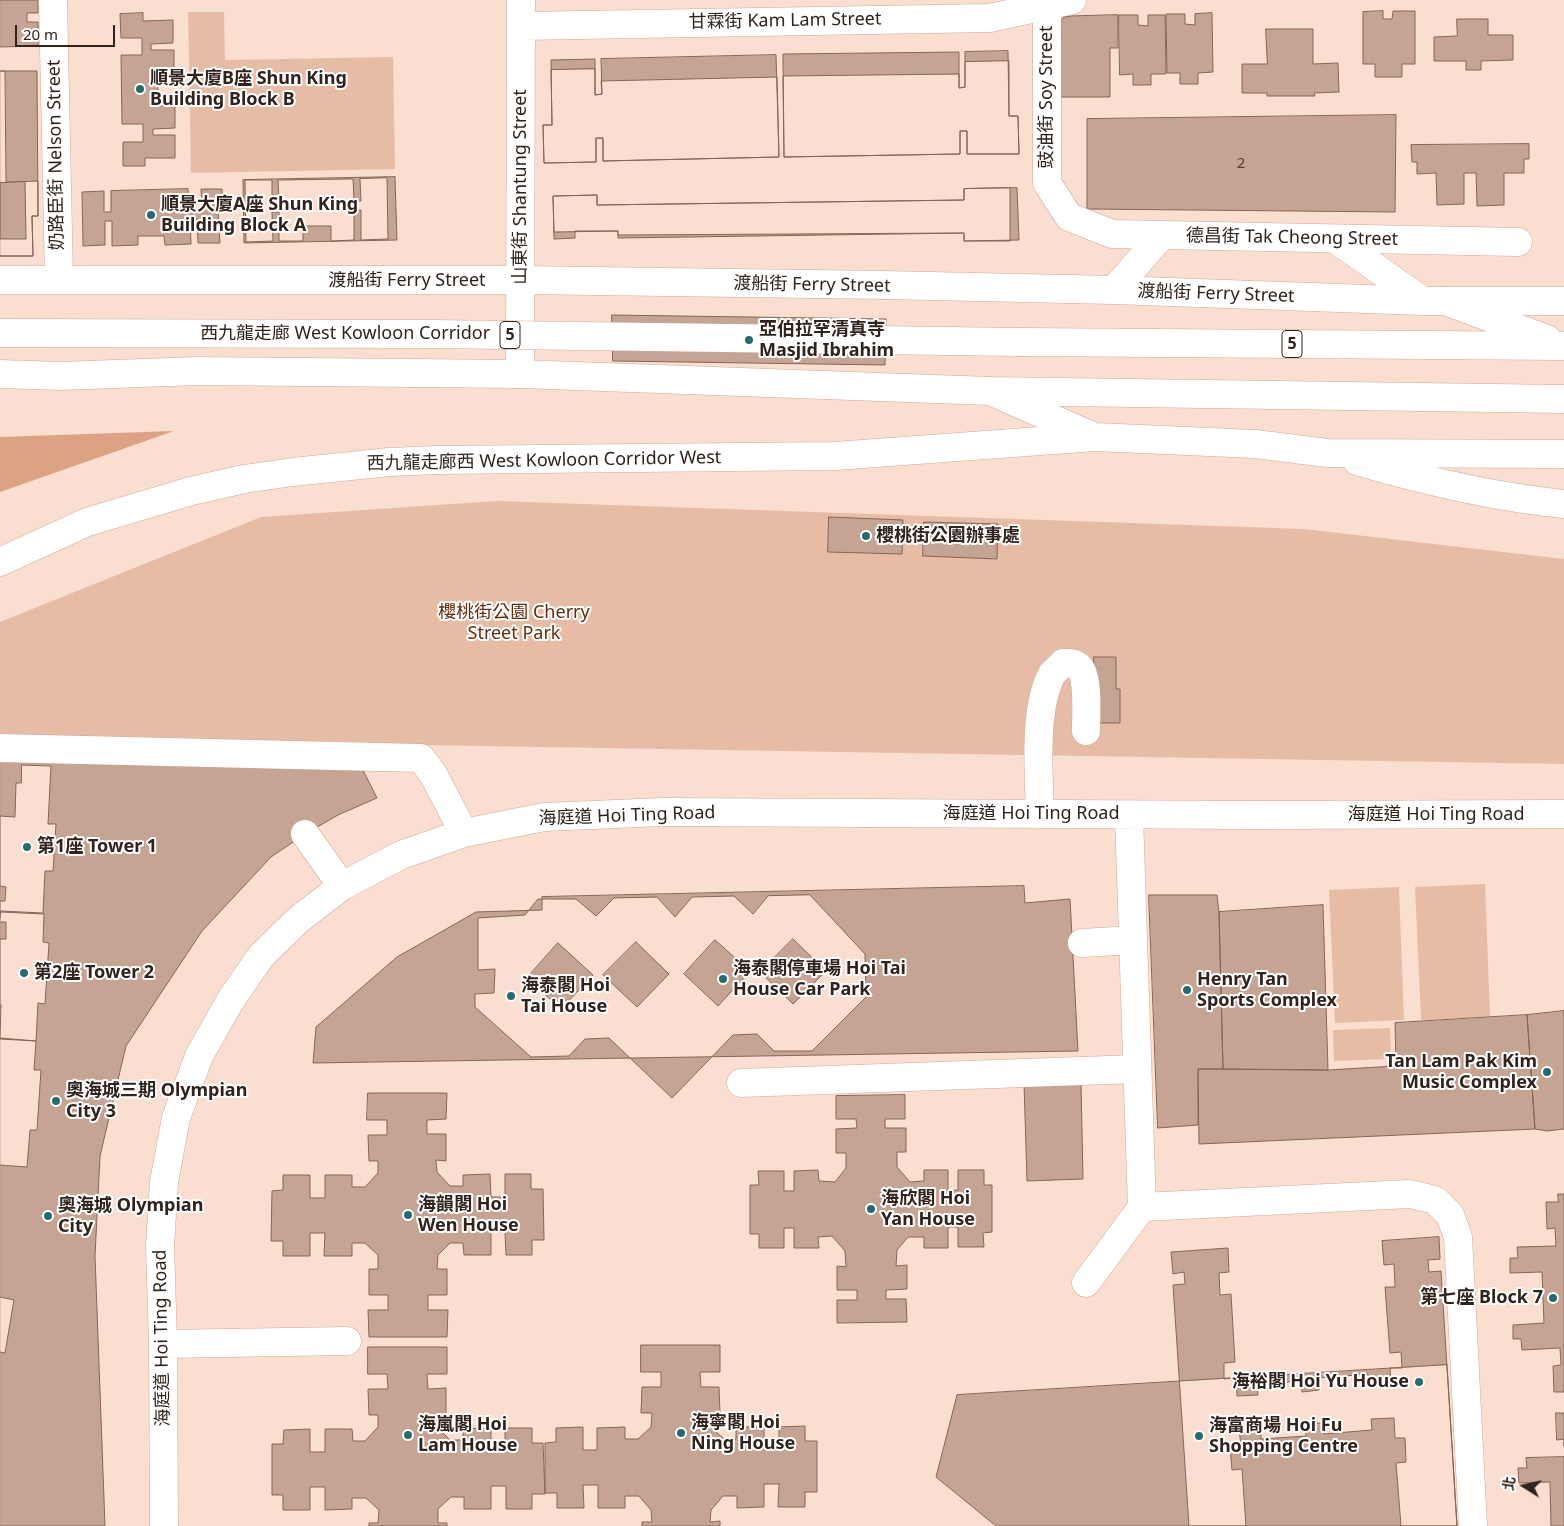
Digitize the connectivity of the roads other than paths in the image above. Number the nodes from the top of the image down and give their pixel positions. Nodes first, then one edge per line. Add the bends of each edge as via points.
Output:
1 (53, 0) edge
2 (1056, 2) edge
3 (521, 13) edge
4 (1069, 217) joint
5 (1161, 236) junction
6 (1335, 239) junction
7 (1518, 242) dead end
8 (59, 279) junction
9 (0, 280) edge
10 (521, 280) junction
11 (1114, 290) junction
12 (1434, 301) junction
13 (1564, 301) edge
14 (0, 333) edge
15 (1564, 346) edge
16 (0, 374) edge
17 (520, 374) junction
18 (60, 376) junction
19 (0, 385) edge
20 (990, 391) junction
21 (1564, 400) edge
22 (1095, 437) junction
23 (1327, 453) junction
24 (1564, 454) edge
25 (1564, 504) edge
26 (0, 562) edge
27 (1086, 731) dead end
28 (0, 748) edge
29 (1040, 814) junction
30 (1564, 814) edge
31 (1129, 815) junction
32 (464, 833) junction
33 (306, 834) dead end
34 (342, 886) junction
35 (1133, 940) junction
36 (1082, 944) dead end
37 (1137, 1069) junction
38 (741, 1083) dead end
39 (1142, 1207) junction
40 (1086, 1283) dead end
41 (346, 1341) dead end
42 (163, 1344) junction
43 (164, 1526) edge
44 (1473, 1526) edge

1 - 8 main road, 奶路臣街 Nelson Street
2 - 3 main road, 甘霖街 Kam Lam Street via 990,18
2 - 4 main road, 豉油街 Soy Street via 1047,183
3 - 10 main road, 山東街 Shantung Street
4 - 5 main road, 德昌街 Tak Cheong Street via 1112,234
5 - 6 main road, 德昌街 Tak Cheong Street
5 - 11 main road
6 - 7 main road, 德昌街 Tak Cheong Street
6 - 12 main road
8 - 9 main road, 渡船街 Ferry Street
8 - 10 main road, 渡船街 Ferry Street
10 - 11 main road, 渡船街 Ferry Street
10 - 17 main road, 山東街 Shantung Street
11 - 12 main road, 渡船街 Ferry Street
12 - 13 main road, 渡船街 Ferry Street
12 - 15 main road
14 - 15 main road, 西九龍走廊 West Kowloon Corridor / 5, bridge via 432,334
16 - 18 main road
17 - 18 main road via 198,371
17 - 20 main road
18 - 19 main road
20 - 21 main road
20 - 22 main road
22 - 23 main road via 1255,444
22 - 26 main road, 西九龍走廊西 West Kowloon Corridor West via 834,456 437,460 293,472 191,491 87,522
23 - 24 main road
23 - 25 main road via 1420,479
27 - 29 main road via 1085,676 1073,663 1063,663 1053,674 1039,723
28 - 32 main road via 421,758
29 - 31 main road, 海庭道 Hoi Ting Road
29 - 32 main road, 海庭道 Hoi Ting Road via 663,812 544,817
30 - 31 main road, 海庭道 Hoi Ting Road
31 - 35 main road
32 - 34 main road, 海庭道 Hoi Ting Road via 401,855
33 - 34 main road
34 - 42 main road, 海庭道 Hoi Ting Road via 298,920 261,956 230,1000 199,1056 176,1118 164,1182 160,1245
35 - 36 main road
35 - 37 main road
37 - 38 main road
37 - 39 main road
39 - 40 main road
39 - 44 main road via 1410,1194 1435,1200 1450,1215 1458,1237
41 - 42 main road
42 - 43 main road, 海庭道 Hoi Ting Road

